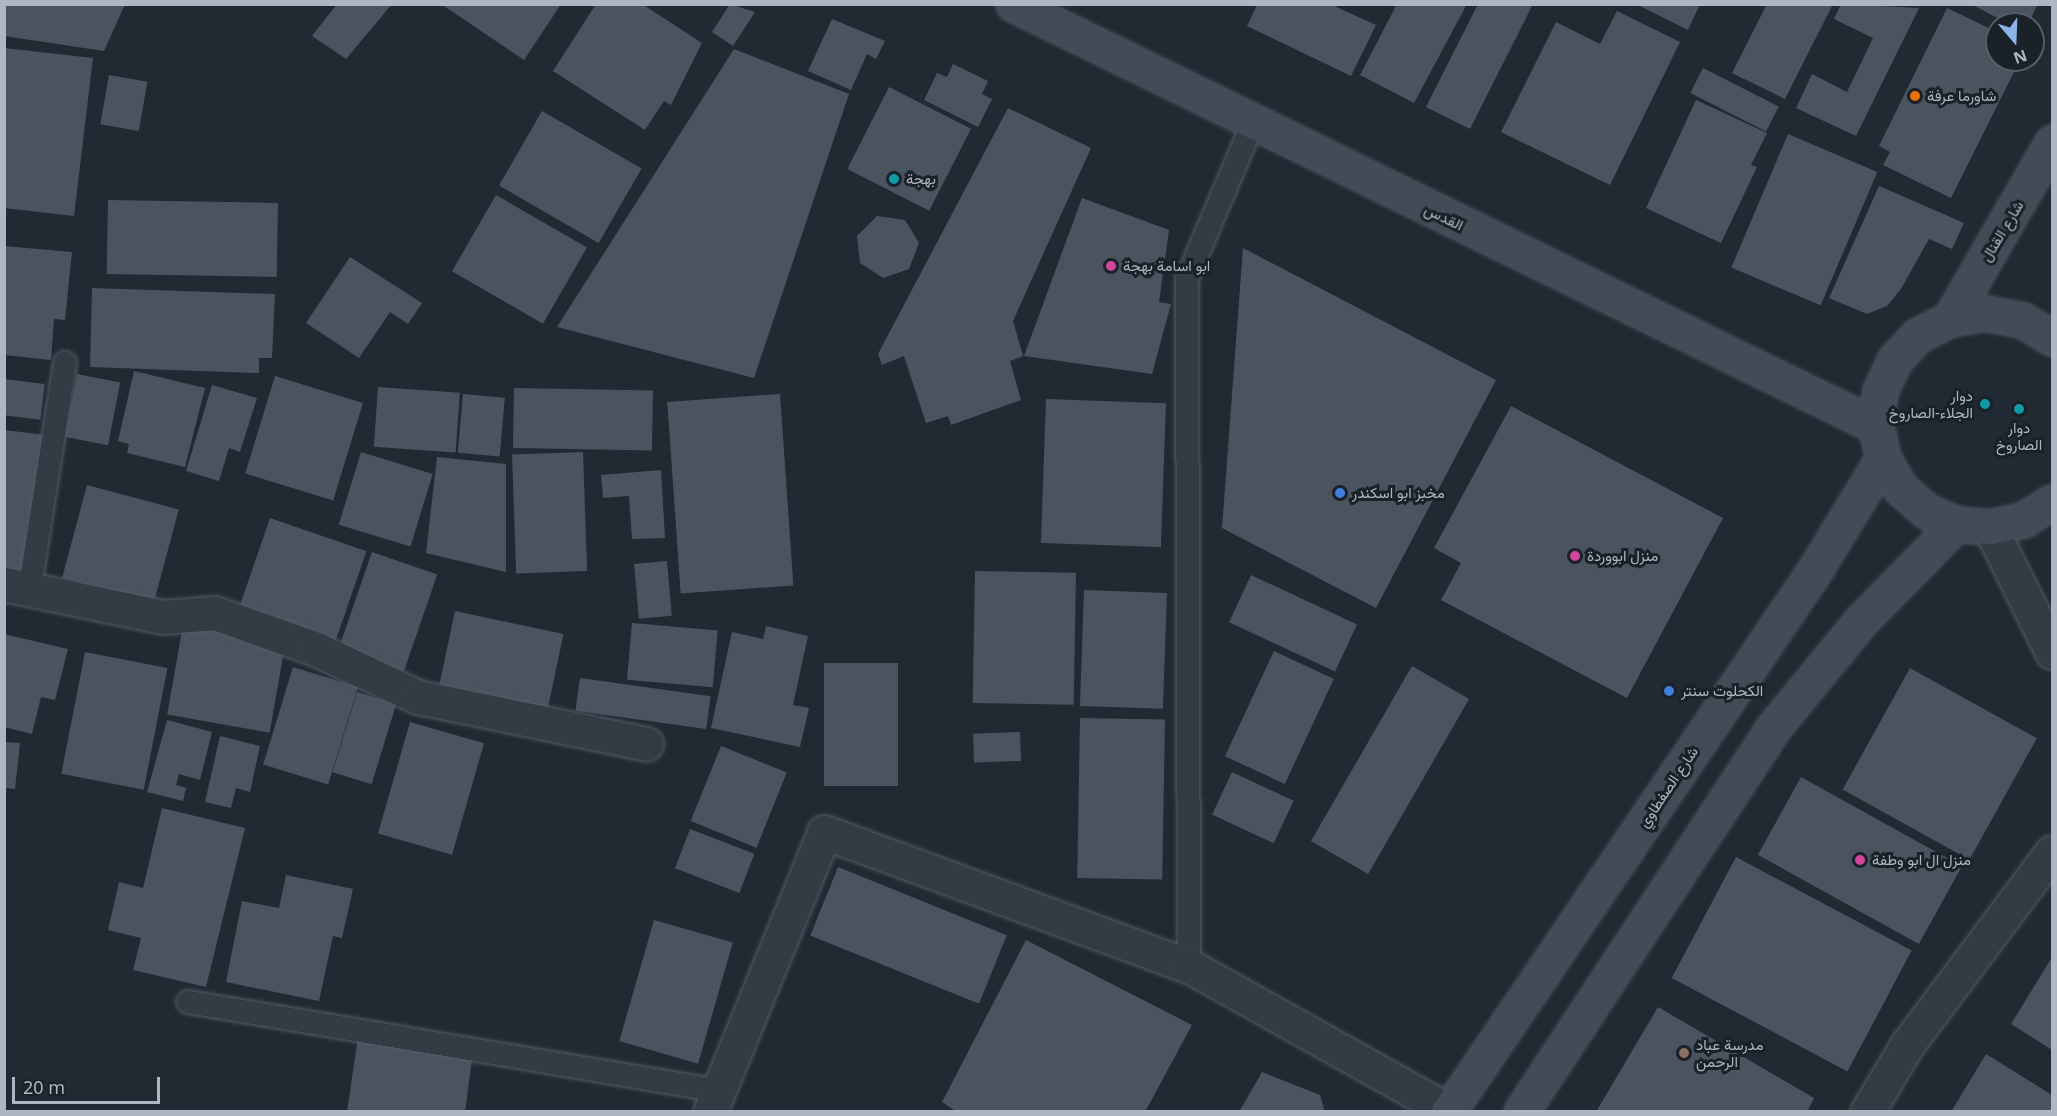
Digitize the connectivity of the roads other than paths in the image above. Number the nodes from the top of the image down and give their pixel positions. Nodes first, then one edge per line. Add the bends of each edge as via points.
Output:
1 (1013, 4) edge
2 (1252, 125) junction
3 (2052, 142) edge
4 (1950, 319) junction
5 (2052, 338) edge
6 (64, 363) dead end
7 (1876, 426) junction
8 (1883, 458) junction
9 (2052, 502) edge
10 (1956, 524) junction
11 (1990, 527) junction
12 (17, 586) edge
13 (2052, 652) edge
14 (646, 744) dead end
15 (2052, 852) edge
16 (1190, 966) junction
17 (188, 1002) dead end
18 (713, 1101) edge
19 (1448, 1111) edge
20 (1521, 1112) edge
21 (1867, 1112) edge

1 - 2 main road, القدس
2 - 7 main road, القدس
2 - 16 lane via 1187,279
3 - 4 main road, شارع القنال
4 - 5 main road via 1986,313 2022,320
4 - 7 main road via 1917,336 1894,361 1880,392
6 - 12 lane
7 - 8 main road
8 - 10 main road via 1900,488 1926,511
8 - 19 main road, شارع الصفطاوي via 1815,570
9 - 11 main road via 2023,520
10 - 11 main road
10 - 20 main road via 1860,622 1773,728
11 - 13 street
12 - 14 street via 164,617 215,613 316,648 418,697
15 - 21 street via 1907,1046
16 - 18 street via 824,832
16 - 19 street
17 - 18 lane

